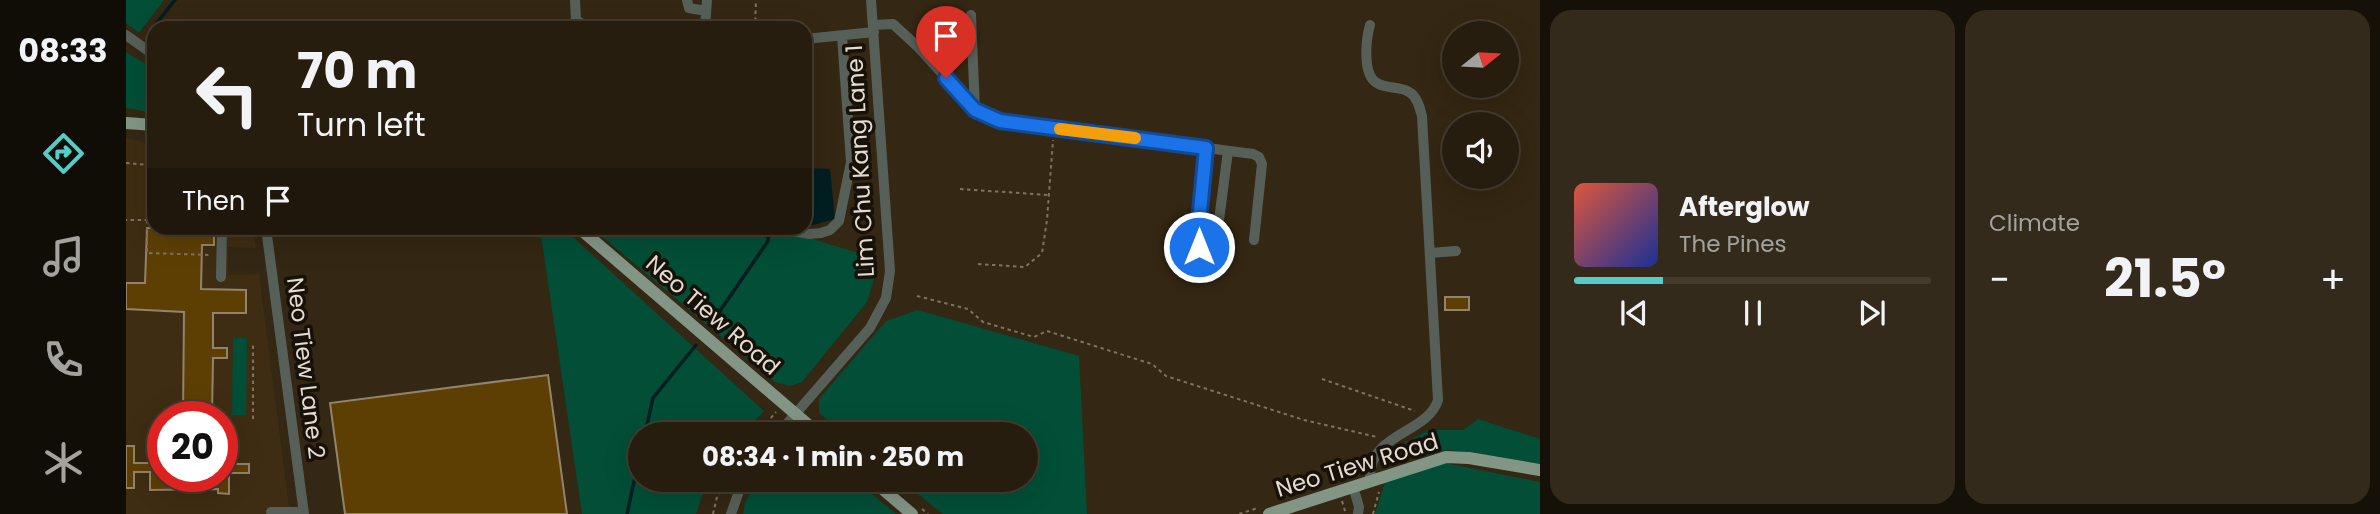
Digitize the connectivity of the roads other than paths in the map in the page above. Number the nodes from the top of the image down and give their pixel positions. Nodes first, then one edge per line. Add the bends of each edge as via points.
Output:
1 (575, 0) edge
2 (687, 0) edge
3 (872, 0) edge
4 (706, 5) edge
5 (971, 15) dead end
6 (578, 21) edge
7 (1370, 25) dead end
8 (873, 28) junction
9 (126, 35) edge
10 (842, 36) junction
11 (812, 38) edge
12 (147, 50) edge
13 (975, 110) junction
14 (126, 123) edge
15 (147, 124) edge
16 (1206, 148) junction
17 (1228, 150) junction
18 (812, 234) edge
19 (222, 235) edge
20 (267, 235) edge
21 (587, 235) edge
22 (1254, 240) dead end
23 (1456, 251) dead end
24 (1430, 253) junction
25 (221, 277) dead end
26 (794, 413) junction
27 (787, 422) edge
28 (805, 422) edge
29 (1540, 470) edge
30 (1376, 479) junction
31 (1353, 486) junction
32 (739, 492) edge
33 (886, 492) edge
34 (271, 512) dead end
35 (303, 513) edge
36 (731, 514) edge
37 (912, 514) edge
38 (1269, 514) edge
39 (1358, 514) edge

1 - 6 street
2 - 4 street via 689,8
3 - 8 street, Lim Chu Kang Lane 1
5 - 13 street
7 - 24 street via 1365,43 1370,77 1376,83 1408,91 1422,116
8 - 10 street
8 - 13 street via 893,24
8 - 26 street, Lim Chu Kang Lane 1 via 890,271 886,298 870,328
9 - 12 street
10 - 11 street
10 - 18 street via 851,162 839,221 835,227
13 - 16 street via 1000,121
14 - 15 main road
16 - 17 street
16 - 17 street via 1197,243 1206,250 1216,243
17 - 22 street via 1253,154 1260,160
19 - 25 street
20 - 35 street, Neo Tiew Lane 2
21 - 26 main road, Neo Tiew Road
23 - 24 street
24 - 30 street via 1438,400 1429,415 1390,440 1372,463
26 - 27 street, Lim Chu Kang Lane 1
26 - 28 main road, Neo Tiew Road
29 - 30 main road, Neo Tiew Road via 1446,457
30 - 31 main road, Neo Tiew Road
31 - 38 main road, Neo Tiew Road
31 - 39 street
32 - 36 street
33 - 37 main road
34 - 35 street

